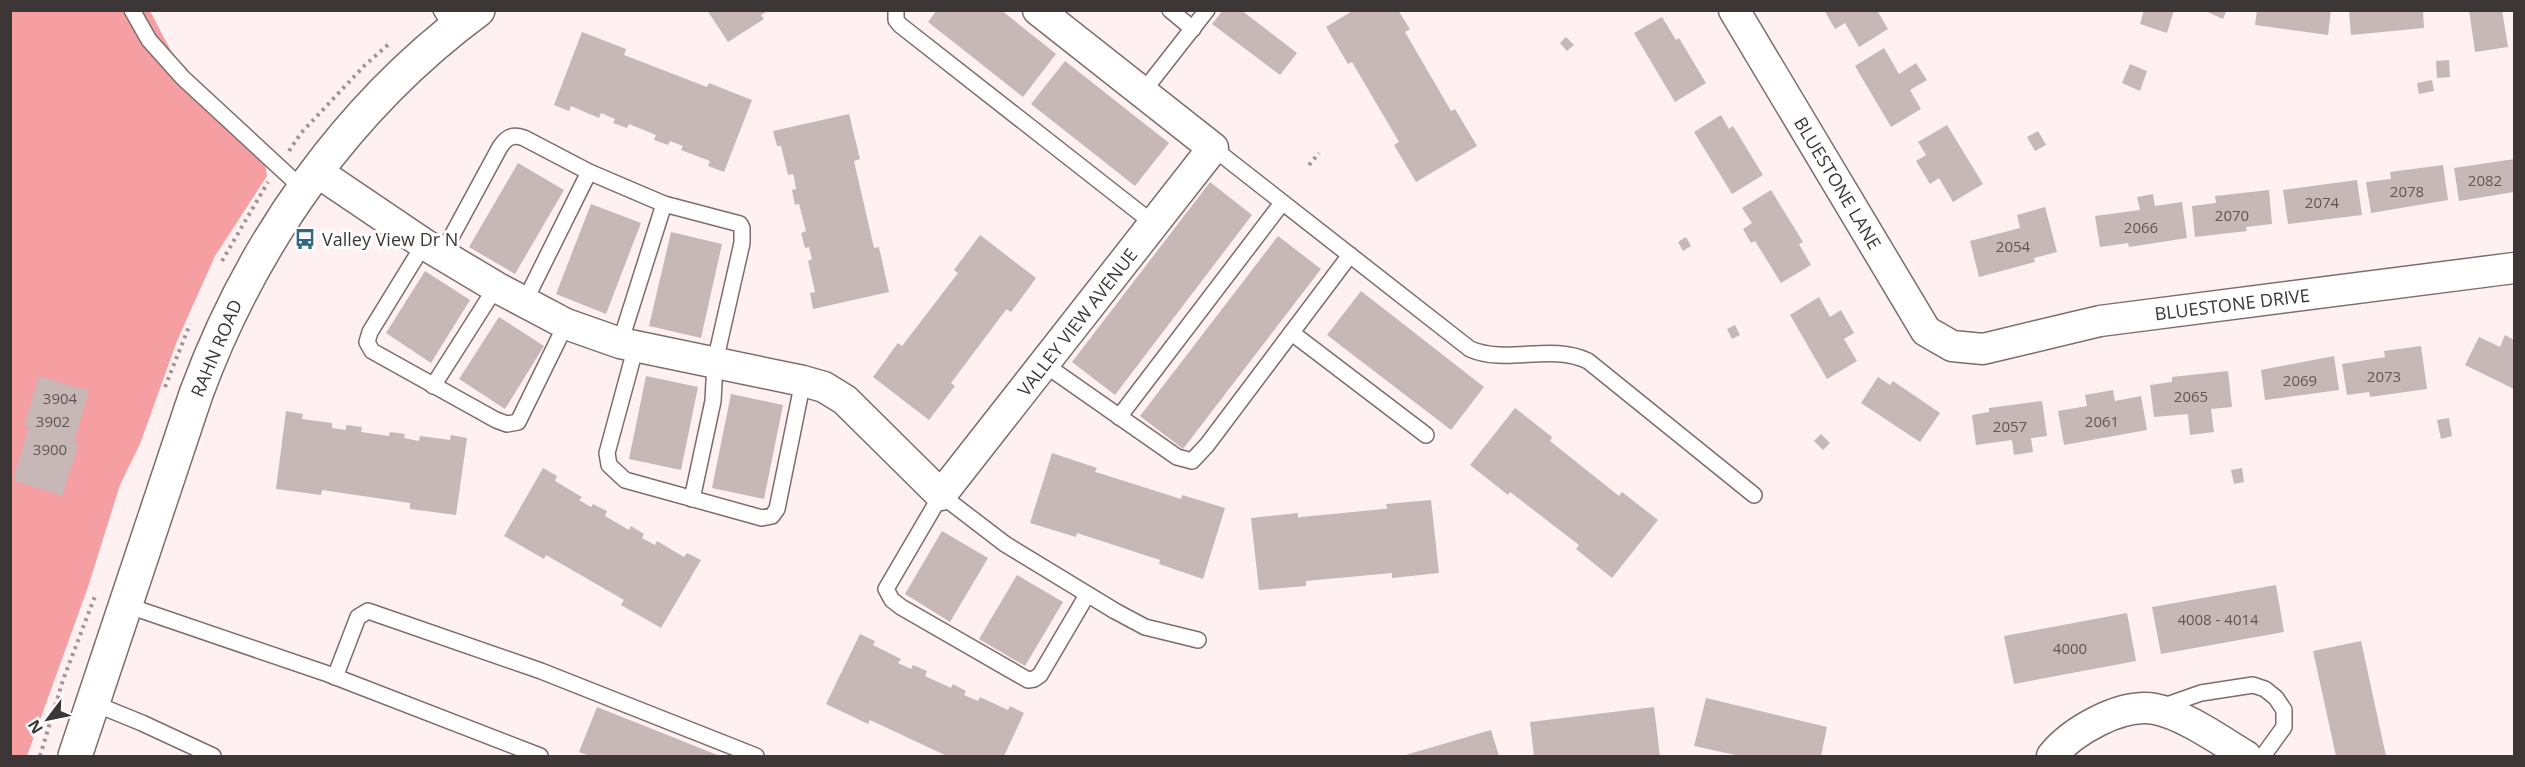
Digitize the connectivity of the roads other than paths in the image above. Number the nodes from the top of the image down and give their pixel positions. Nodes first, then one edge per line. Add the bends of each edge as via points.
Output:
1 (132, 10) edge
2 (896, 10) edge
3 (1038, 10) edge
4 (1170, 10) edge
5 (1207, 10) edge
6 (1734, 10) edge
7 (457, 17) edge
8 (1193, 29) junction
9 (1142, 93) junction
10 (1213, 148) junction
11 (589, 172) junction
12 (309, 180) junction
13 (1282, 203) junction
14 (664, 204) junction
15 (1154, 224) junction
16 (433, 249) junction
17 (1350, 255) junction
18 (2514, 268) edge
19 (496, 287) junction
20 (524, 303) junction
21 (566, 324) junction
22 (1292, 333) junction
23 (628, 345) junction
24 (1952, 346) joint
25 (715, 362) junction
26 (1044, 364) junction
27 (803, 381) junction
28 (433, 386) junction
29 (1119, 417) junction
30 (1426, 435) dead end
31 (941, 495) junction
32 (1754, 495) dead end
33 (692, 499) junction
34 (1087, 595) junction
35 (126, 605) junction
36 (1198, 640) dead end
37 (335, 677) junction
38 (93, 703) junction
39 (2154, 709) junction
40 (190, 752) edge
41 (75, 756) edge
42 (213, 756) edge
43 (540, 756) edge
44 (756, 756) edge
45 (2052, 756) edge
46 (2246, 756) edge
47 (2263, 756) edge

1 - 12 lane via 149,40 183,78
2 - 15 lane via 900,25
3 - 9 street
4 - 8 lane
5 - 8 lane
6 - 24 street, BLUESTONE LANE via 1926,331
7 - 12 street, RAHN ROAD via 368,109
8 - 9 lane
9 - 10 street
10 - 13 lane
10 - 15 street, VALLEY VIEW AVENUE
11 - 14 lane
11 - 16 lane via 524,138 509,137
11 - 20 lane
12 - 16 street
12 - 35 street, RAHN ROAD via 254,266 216,342
13 - 17 lane
13 - 29 lane
14 - 23 lane
14 - 25 lane via 740,224 742,228
15 - 26 street, VALLEY VIEW AVENUE
16 - 19 street
16 - 28 lane via 370,332 367,342 372,351
17 - 22 lane
17 - 32 lane via 1479,353 1561,354 1588,362
18 - 24 street, BLUESTONE DRIVE via 2100,321 1983,349
19 - 20 street
19 - 28 lane
20 - 21 street
21 - 23 street
21 - 28 lane via 518,422 496,420
22 - 29 lane via 1192,461 1177,458
22 - 30 lane
23 - 25 street
23 - 33 lane via 607,453 609,465 626,480
25 - 27 street
25 - 33 lane via 713,401
26 - 29 lane
26 - 31 street, VALLEY VIEW AVENUE
27 - 31 street via 824,387 845,400
27 - 33 lane via 775,513 762,518
31 - 34 lane via 1005,544
31 - 34 lane via 886,589 901,607 1023,678 1034,680
34 - 36 lane via 1145,627
35 - 37 lane
35 - 38 street, RAHN ROAD
37 - 43 lane
37 - 44 lane via 358,617 369,611 541,671
38 - 40 lane via 142,723
38 - 41 street, RAHN ROAD
39 - 45 street via 2121,712 2090,725 2063,743
39 - 46 street via 2197,726
39 - 47 lane via 2201,693 2253,685 2265,689 2284,710 2284,727
40 - 42 lane

